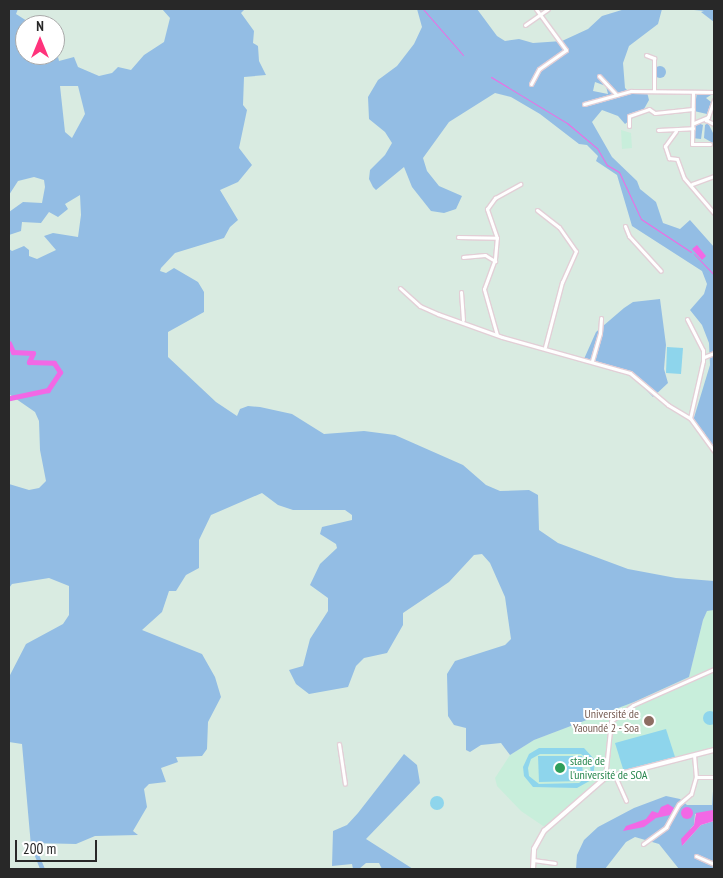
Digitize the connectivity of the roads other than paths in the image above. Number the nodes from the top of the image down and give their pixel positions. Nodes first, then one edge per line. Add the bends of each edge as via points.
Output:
1 (536, 9) edge
2 (548, 9) edge
3 (540, 14) junction
4 (525, 24) dead end
5 (646, 55) dead end
6 (599, 76) dead end
7 (531, 84) dead end
8 (654, 90) junction
9 (693, 92) junction
10 (714, 92) edge
11 (618, 95) junction
12 (714, 100) edge
13 (584, 104) dead end
14 (692, 109) junction
15 (708, 117) junction
16 (714, 124) edge
17 (629, 126) dead end
18 (694, 126) junction
19 (658, 130) dead end
20 (676, 131) junction
21 (710, 144) dead end
22 (714, 176) edge
23 (692, 184) junction
24 (520, 186) dead end
25 (537, 210) dead end
26 (714, 213) edge
27 (625, 226) dead end
28 (458, 236) dead end
29 (497, 238) junction
30 (463, 257) dead end
31 (495, 261) junction
32 (661, 271) dead end
33 (400, 288) dead end
34 (461, 292) dead end
35 (601, 318) dead end
36 (687, 319) dead end
37 (463, 320) junction
38 (498, 335) junction
39 (545, 347) junction
40 (714, 353) edge
41 (703, 357) junction
42 (592, 361) junction
43 (690, 418) junction
44 (708, 440) junction
45 (714, 441) edge
46 (714, 451) edge
47 (714, 669) edge
48 (339, 744) dead end
49 (714, 750) edge
50 (694, 753) junction
51 (615, 776) junction
52 (696, 777) junction
53 (714, 777) edge
54 (605, 778) junction
55 (345, 784) dead end
56 (626, 801) dead end
57 (643, 844) dead end
58 (696, 856) dead end
59 (533, 860) junction
60 (555, 863) dead end
61 (714, 864) edge
62 (533, 869) edge

1 - 3 street
2 - 3 street
3 - 4 street
3 - 7 street via 566,50 539,69
5 - 8 street via 654,58
6 - 11 street
8 - 9 street
8 - 11 street
9 - 10 street
9 - 14 street
11 - 13 street
12 - 15 street
14 - 17 street via 655,113 649,109 630,116
14 - 18 street
15 - 16 street via 706,120
15 - 18 street
18 - 20 street
18 - 21 street via 692,144
19 - 20 street
20 - 23 street via 665,146 669,158 677,159 684,178
22 - 23 street
23 - 26 street
24 - 29 street via 495,198 487,209
25 - 39 street via 559,227 576,251 562,282
27 - 32 street via 642,253
28 - 29 street
29 - 31 street
30 - 31 street via 485,255
31 - 38 street via 484,286
33 - 37 street via 420,306
34 - 37 street
35 - 42 street
36 - 41 street
37 - 38 street
38 - 39 street
39 - 42 street
40 - 41 street
41 - 43 street
42 - 43 street via 630,373 668,405
43 - 44 street
44 - 45 street
44 - 46 street
47 - 54 street via 633,705 610,721
48 - 55 street
49 - 50 street
50 - 51 street
50 - 52 street
51 - 54 street
51 - 56 street
52 - 53 street
52 - 57 street via 691,794 679,804 666,828
54 - 59 street via 544,831 534,849
58 - 61 street
59 - 60 street
59 - 62 street

